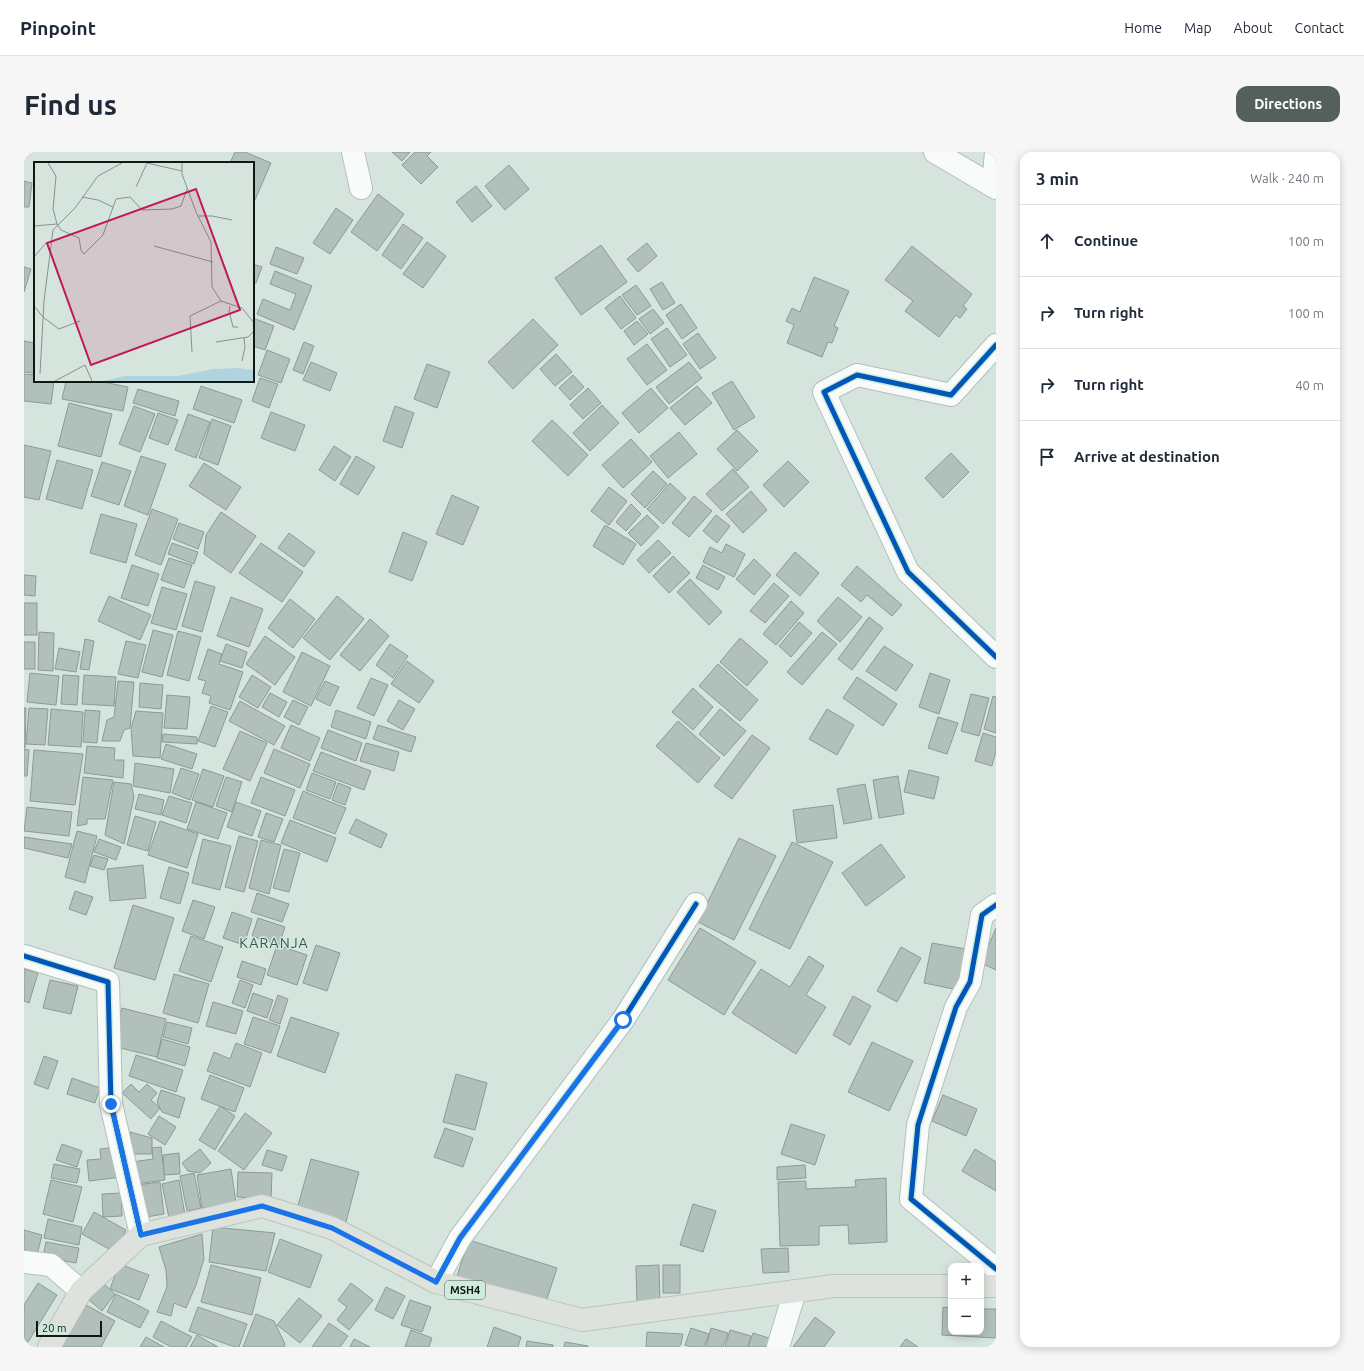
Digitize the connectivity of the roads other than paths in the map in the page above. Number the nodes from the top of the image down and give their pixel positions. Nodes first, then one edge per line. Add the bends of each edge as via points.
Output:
1 (353, 152) edge
2 (935, 152) edge
3 (996, 152) edge
4 (360, 188) dead end
5 (994, 188) edge
6 (996, 345) edge
7 (996, 657) edge
8 (696, 904) dead end
9 (996, 905) edge
10 (24, 956) edge
11 (141, 1235) junction
12 (24, 1262) edge
13 (996, 1270) edge
14 (436, 1282) junction
15 (948, 1286) edge
16 (984, 1286) edge
17 (996, 1286) edge
18 (81, 1291) junction
19 (795, 1291) junction
20 (49, 1347) edge
21 (778, 1347) edge

1 - 4 street
2 - 5 street
3 - 5 street
6 - 7 street via 951,395 857,375 824,392 908,572
8 - 14 street via 623,1020 460,1238
9 - 13 street via 982,914 970,982 956,1006 918,1125 911,1199
10 - 11 street via 108,982 111,1104
11 - 14 main road, MSH4 via 262,1206 332,1228
11 - 18 main road, MSH4
12 - 18 street via 51,1265
14 - 19 main road, MSH4 via 582,1320
15 - 19 main road, MSH4 via 834,1286
16 - 17 main road
18 - 20 main road, MSH4
19 - 21 street

